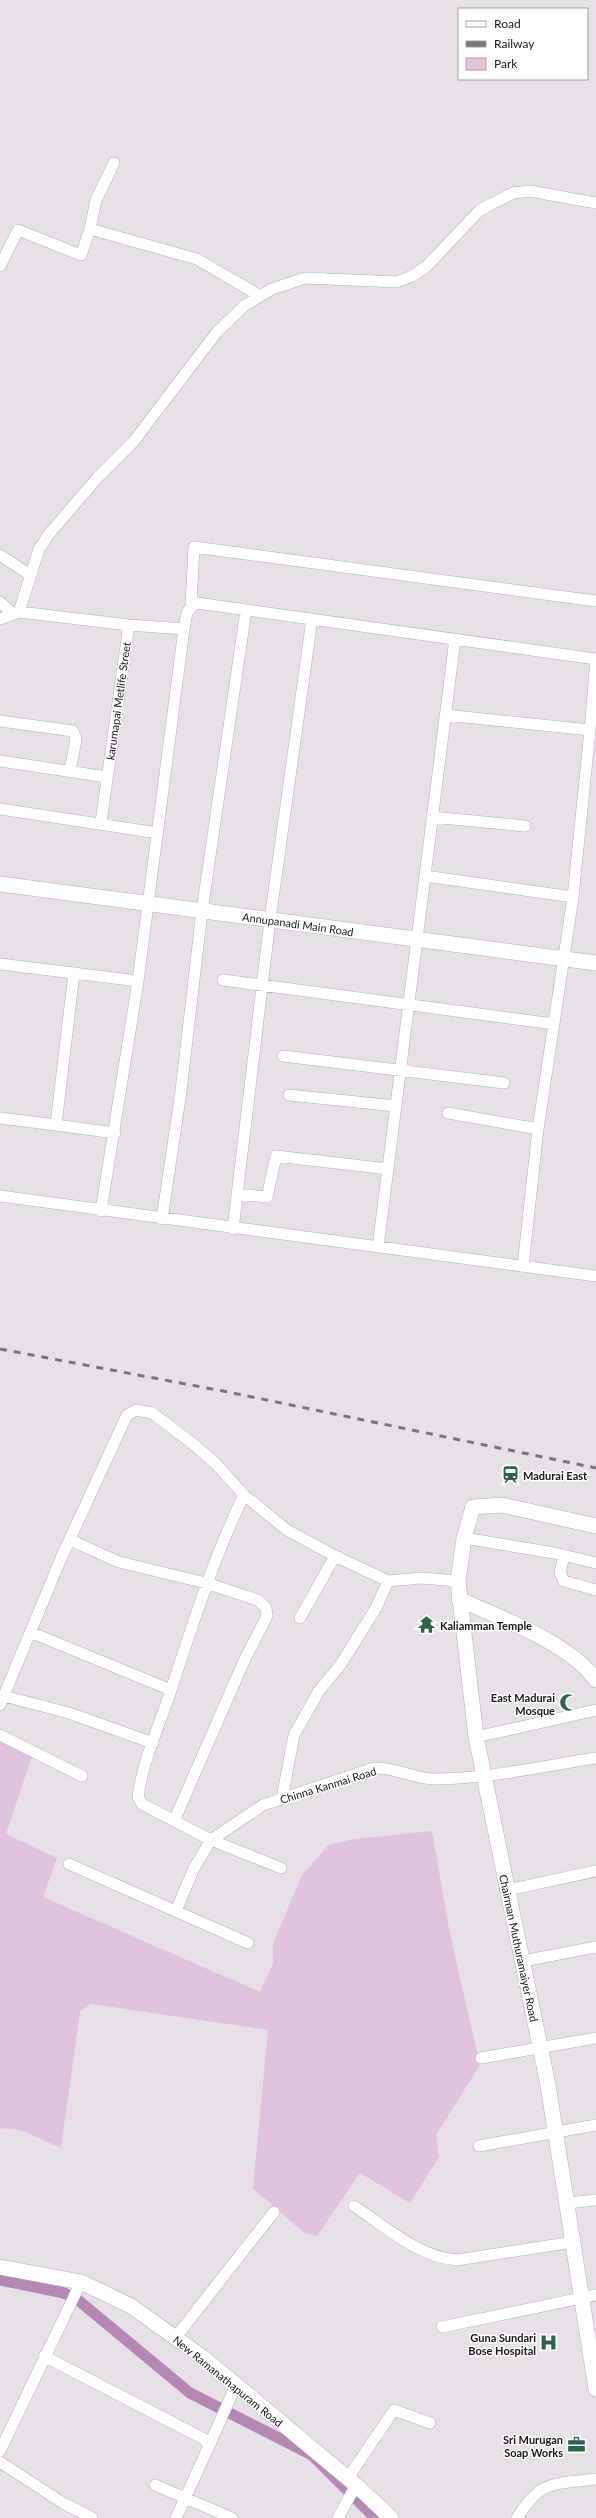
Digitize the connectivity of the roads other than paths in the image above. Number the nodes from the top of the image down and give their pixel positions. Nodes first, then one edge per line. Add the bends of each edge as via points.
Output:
1 (114, 163) dead end
2 (596, 203) edge
3 (90, 229) junction
4 (0, 266) edge
5 (260, 296) junction
6 (0, 554) edge
7 (30, 575) junction
8 (596, 600) edge
9 (0, 602) edge
10 (191, 605) junction
11 (246, 610) junction
12 (15, 613) junction
13 (0, 619) edge
14 (312, 619) junction
15 (129, 626) junction
16 (184, 630) junction
17 (455, 639) junction
18 (596, 659) edge
19 (445, 715) junction
20 (0, 721) edge
21 (590, 730) junction
22 (0, 761) edge
23 (70, 771) junction
24 (107, 777) junction
25 (0, 809) edge
26 (432, 817) junction
27 (101, 822) junction
28 (525, 826) dead end
29 (158, 833) junction
30 (425, 876) junction
31 (0, 884) edge
32 (573, 897) junction
33 (147, 903) junction
34 (202, 911) junction
35 (270, 920) junction
36 (416, 940) junction
37 (564, 959) junction
38 (596, 963) edge
39 (0, 964) edge
40 (74, 973) junction
41 (224, 980) dead end
42 (138, 981) junction
43 (262, 985) junction
44 (408, 1005) junction
45 (554, 1024) junction
46 (283, 1056) dead end
47 (400, 1072) junction
48 (504, 1083) dead end
49 (289, 1095) dead end
50 (396, 1106) junction
51 (448, 1113) dead end
52 (0, 1118) edge
53 (56, 1125) junction
54 (538, 1129) junction
55 (115, 1133) junction
56 (388, 1169) junction
57 (237, 1194) junction
58 (0, 1196) edge
59 (101, 1211) junction
60 (162, 1219) junction
61 (233, 1229) junction
62 (378, 1248) junction
63 (523, 1266) junction
64 (596, 1276) edge
65 (244, 1495) junction
66 (596, 1526) edge
67 (464, 1538) junction
68 (70, 1540) junction
69 (335, 1556) junction
70 (564, 1556) junction
71 (596, 1563) edge
72 (458, 1580) junction
73 (388, 1581) junction
74 (206, 1583) junction
75 (596, 1590) edge
76 (459, 1599) junction
77 (300, 1618) dead end
78 (30, 1632) junction
79 (596, 1680) edge
80 (171, 1690) junction
81 (2, 1700) edge
82 (596, 1710) edge
83 (0, 1735) edge
84 (476, 1737) junction
85 (153, 1743) junction
86 (596, 1758) edge
87 (82, 1776) dead end
88 (483, 1776) junction
89 (282, 1799) junction
90 (174, 1821) junction
91 (211, 1840) junction
92 (69, 1864) dead end
93 (281, 1868) dead end
94 (596, 1872) edge
95 (507, 1890) junction
96 (176, 1911) junction
97 (248, 1943) dead end
98 (596, 1947) edge
99 (522, 1960) junction
100 (596, 2038) edge
101 (540, 2048) junction
102 (481, 2058) dead end
103 (596, 2125) edge
104 (555, 2132) junction
105 (479, 2146) dead end
106 (596, 2200) edge
107 (567, 2203) junction
108 (354, 2206) dead end
109 (274, 2212) dead end
110 (573, 2242) junction
111 (0, 2267) edge
112 (75, 2292) junction
113 (589, 2296) edge
114 (442, 2327) dead end
115 (176, 2338) junction
116 (44, 2356) junction
117 (596, 2384) edge
118 (236, 2385) junction
119 (430, 2423) dead end
120 (209, 2446) junction
121 (0, 2451) edge
122 (0, 2462) edge
123 (596, 2479) edge
124 (156, 2485) dead end
125 (351, 2488) junction
126 (185, 2498) junction
127 (92, 2518) edge
128 (176, 2518) edge
129 (232, 2518) edge
130 (338, 2518) edge
131 (391, 2518) edge
132 (516, 2518) edge

1 - 3 street via 96,200
2 - 5 street via 530,191 513,194 480,210 426,268 412,276 397,282 305,278
3 - 4 street via 81,255 18,230
3 - 5 street via 198,259
5 - 7 street via 217,332 134,441 99,476 49,534 39,549
6 - 7 street
7 - 12 street
8 - 10 street via 194,547
9 - 12 street
10 - 11 street via 197,603
10 - 16 street via 187,611
11 - 14 street
11 - 34 street
12 - 13 street
12 - 15 street
14 - 17 street
14 - 35 street
15 - 16 street
15 - 24 street, karumapai Metlife Street
16 - 29 street
17 - 18 street
17 - 19 street
18 - 21 street
19 - 21 street
19 - 26 street
20 - 23 street via 73,731 76,739
21 - 32 street
22 - 23 street
23 - 24 street
24 - 27 street, karumapai Metlife Street
25 - 27 street
26 - 28 street
26 - 30 street
27 - 29 street
29 - 33 street
30 - 32 street
30 - 36 street
31 - 33 street, Annupanadi Main Road
32 - 37 street
33 - 34 street, Annupanadi Main Road
33 - 42 street
34 - 35 street, Annupanadi Main Road
34 - 60 street via 181,1091
35 - 36 street, Annupanadi Main Road
35 - 43 street
36 - 37 street, Annupanadi Main Road
36 - 44 street
37 - 38 street, Annupanadi Main Road
37 - 45 street
39 - 40 street
40 - 42 street
40 - 53 street
41 - 43 street
42 - 55 street
43 - 44 street
43 - 57 street
44 - 45 street
44 - 47 street
45 - 54 street
46 - 47 street
47 - 48 street
47 - 50 street
49 - 50 street
50 - 56 street
51 - 54 street
52 - 53 street
53 - 55 street
54 - 63 street
55 - 59 street
56 - 57 street via 276,1156 267,1197
56 - 62 street
57 - 61 street
58 - 59 street
59 - 60 street
60 - 61 street
61 - 62 street
62 - 63 street
63 - 64 street
65 - 68 street via 216,1464 192,1443 152,1413 136,1410 127,1415
65 - 69 street via 287,1530
65 - 74 street via 224,1536
66 - 67 street, Chairman Muthuramaiyer Road via 502,1505 473,1507
67 - 70 street
67 - 72 street, Chairman Muthuramaiyer Road
68 - 74 street via 119,1562
68 - 78 street
69 - 73 street
69 - 77 street
70 - 71 street
70 - 75 street via 560,1573 564,1581
72 - 73 street via 421,1578
72 - 76 street, Chairman Muthuramaiyer Road
73 - 89 street via 376,1608 341,1664 319,1691 294,1735
74 - 80 street
74 - 90 street via 258,1600 266,1608 267,1616 244,1661
76 - 79 street via 535,1634 584,1666
76 - 84 street, Chairman Muthuramaiyer Road
78 - 80 street
78 - 81 street
80 - 85 street
81 - 85 street via 69,1713
82 - 84 street
83 - 87 street
84 - 88 street, Chairman Muthuramaiyer Road
85 - 90 street via 138,1798 142,1804
86 - 88 street, Chinna Kanmai Road
88 - 89 street, Chinna Kanmai Road via 434,1779 391,1769 374,1768
88 - 95 street, Chairman Muthuramaiyer Road
89 - 91 street, Chinna Kanmai Road via 263,1805
90 - 91 street
91 - 93 street
91 - 96 street via 194,1868
92 - 96 street
94 - 95 street
95 - 99 street, Chairman Muthuramaiyer Road
96 - 97 street
98 - 99 street
99 - 101 street, Chairman Muthuramaiyer Road
100 - 101 street
101 - 102 street
101 - 104 street, Chairman Muthuramaiyer Road
103 - 104 street
104 - 105 street
104 - 107 street, Chairman Muthuramaiyer Road
106 - 107 street
107 - 110 street, Chairman Muthuramaiyer Road
108 - 110 street via 423,2251 441,2259 457,2260
109 - 115 street
110 - 113 street, Chairman Muthuramaiyer Road
111 - 112 street, New Ramanathapuram Road
112 - 115 street, New Ramanathapuram Road via 131,2306
112 - 116 street
113 - 114 street
113 - 117 street, Chairman Muthuramaiyer Road
115 - 118 street, New Ramanathapuram Road
116 - 120 street via 204,2438
116 - 121 street
118 - 120 street
118 - 125 street, New Ramanathapuram Road
119 - 125 street via 394,2410
120 - 126 street
122 - 127 street via 63,2503
123 - 132 street via 546,2486 531,2497
124 - 126 street
125 - 130 street
125 - 131 street, New Ramanathapuram Road
126 - 128 street
126 - 129 street

